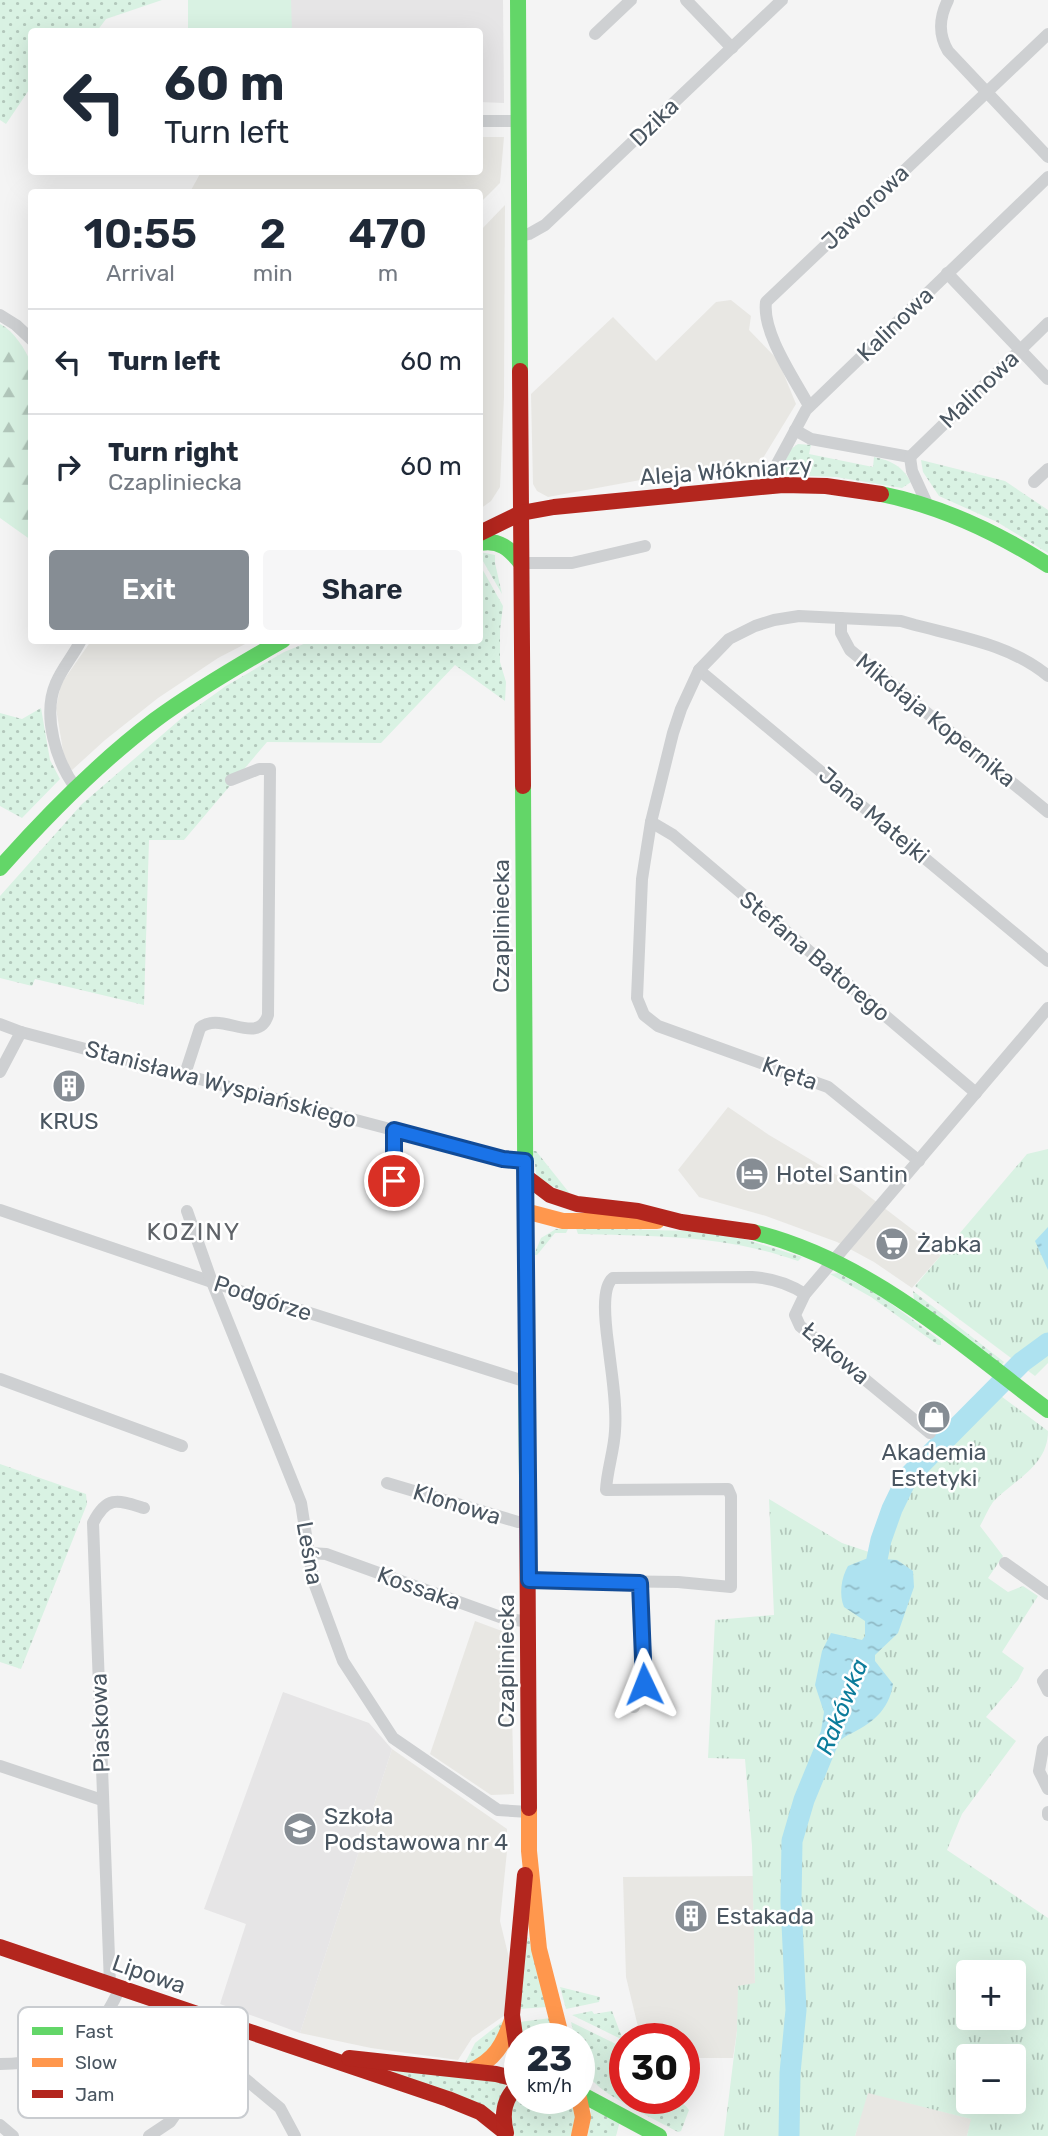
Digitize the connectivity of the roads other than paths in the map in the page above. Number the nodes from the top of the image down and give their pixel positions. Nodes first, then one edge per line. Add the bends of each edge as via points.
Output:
1 (518, 0) edge
2 (631, 0) edge
3 (686, 0) edge
4 (782, 0) edge
5 (948, 0) edge
6 (595, 34) dead end
7 (1048, 34) edge
8 (732, 48) junction
9 (986, 93) junction
10 (483, 121) edge
11 (518, 121) junction
12 (1048, 157) edge
13 (1048, 177) edge
14 (520, 236) junction
15 (947, 274) junction
16 (0, 315) edge
17 (1048, 323) edge
18 (28, 336) edge
19 (1020, 349) junction
20 (1048, 379) edge
21 (809, 406) junction
22 (794, 430) junction
23 (910, 457) junction
24 (1048, 469) edge
25 (1034, 482) dead end
26 (764, 488) junction
27 (928, 506) junction
28 (521, 513) junction
29 (483, 532) edge
30 (483, 542) edge
31 (645, 546) dead end
32 (522, 563) junction
33 (1048, 565) edge
34 (841, 618) junction
35 (79, 644) edge
36 (276, 644) edge
37 (699, 670) junction
38 (1048, 676) edge
39 (232, 780) dead end
40 (76, 788) junction
41 (1048, 812) edge
42 (651, 822) junction
43 (0, 868) edge
44 (1048, 961) edge
45 (1048, 1008) edge
46 (0, 1024) edge
47 (21, 1032) junction
48 (0, 1072) edge
49 (185, 1074) junction
50 (976, 1093) junction
51 (394, 1130) junction
52 (919, 1161) junction
53 (525, 1168) junction
54 (564, 1202) junction
55 (394, 1203) dead end
56 (0, 1210) edge
57 (187, 1211) dead end
58 (525, 1211) junction
59 (670, 1220) junction
60 (563, 1221) junction
61 (526, 1249) junction
62 (834, 1261) junction
63 (212, 1282) junction
64 (805, 1294) junction
65 (0, 1379) edge
66 (527, 1382) junction
67 (1048, 1410) edge
68 (930, 1433) dead end
69 (182, 1446) dead end
70 (387, 1483) dead end
71 (144, 1508) dead end
72 (528, 1522) junction
73 (310, 1553) junction
74 (1005, 1563) dead end
75 (529, 1580) junction
76 (640, 1583) junction
77 (1048, 1594) edge
78 (529, 1622) junction
79 (1048, 1675) edge
80 (1048, 1691) edge
81 (634, 1707) dead end
82 (1048, 1742) edge
83 (0, 1766) edge
84 (1048, 1789) edge
85 (102, 1800) junction
86 (529, 1812) junction
87 (529, 1852) junction
88 (0, 1947) edge
89 (115, 1986) junction
90 (108, 2007) edge
91 (177, 2007) edge
92 (512, 2019) junction
93 (513, 2023) edge
94 (558, 2023) edge
95 (248, 2031) edge
96 (285, 2044) junction
97 (0, 2064) edge
98 (18, 2064) edge
99 (470, 2071) junction
100 (504, 2077) edge
101 (248, 2081) edge
102 (595, 2103) edge
103 (504, 2106) edge
104 (584, 2114) edge
105 (173, 2118) edge
106 (0, 2125) edge
107 (506, 2135) edge
108 (13, 2136) edge
109 (149, 2136) edge
110 (295, 2136) edge
111 (579, 2136) edge
112 (659, 2136) edge

1 - 11 street, Czapliniecka
2 - 6 street
3 - 8 street
4 - 8 street, Dzika
5 - 9 street via 941,14 944,44
7 - 9 street, Jaworowa
8 - 14 street, Dzika via 545,226
9 - 12 street
9 - 21 street, Jaworowa via 766,302 770,332
10 - 11 street
11 - 14 street, Czapliniecka
13 - 15 street, Kalinowa
14 - 28 street, Czapliniecka
15 - 19 street
15 - 21 street, Kalinowa
16 - 18 street
17 - 19 street, Malinowa
19 - 20 street
19 - 23 street, Malinowa
21 - 22 street, Kalinowa
22 - 23 street via 811,439
22 - 26 street, Kalinowa
23 - 27 street
24 - 25 street
26 - 27 street, Aleja Włókniarzy via 832,487
26 - 28 street, Aleja Włókniarzy
27 - 33 street, Aleja Włókniarzy via 970,522
28 - 29 street, Aleja Włókniarzy
28 - 32 street, Czapliniecka
30 - 32 street via 502,544
31 - 32 street via 572,563
32 - 53 street, Czapliniecka
34 - 37 street via 799,616 762,624 723,644
34 - 38 street via 901,621 984,643 1022,657
34 - 41 street, Mikołaja Kopernika via 841,633 849,650
35 - 40 street via 55,684 51,710 61,764
36 - 40 street via 165,713
37 - 42 street via 673,733
37 - 44 street, Jana Matejki
39 - 49 street via 270,769 268,1015 255,1030 213,1021 204,1025
40 - 43 street
42 - 50 street, Stefana Batorego via 673,835
42 - 52 street, Kręta via 642,879 637,998 644,1015 662,1027 828,1087
45 - 50 street, Łąkowa
46 - 47 street, Stanisława Wyspiańskiego
47 - 48 street
47 - 49 street, Stanisława Wyspiańskiego
49 - 51 street, Stanisława Wyspiańskiego
50 - 52 street, Łąkowa
51 - 53 street, Stanisława Wyspiańskiego
51 - 55 street
52 - 62 street, Łąkowa
53 - 54 street via 542,1192
53 - 58 street, Czapliniecka
54 - 58 street
54 - 59 street
56 - 63 street, Podgórze
57 - 63 street, Leśna
58 - 60 street
58 - 61 street, Czapliniecka
59 - 60 street
59 - 62 street via 752,1232
60 - 61 street via 540,1233
61 - 66 street, Czapliniecka
62 - 64 street, Łąkowa
62 - 67 street via 883,1289
63 - 66 street, Podgórze
63 - 73 street, Leśna via 302,1503
64 - 68 street, Łąkowa via 795,1315 800,1326
64 - 76 street via 768,1278 609,1280 605,1320 615,1431 606,1490 728,1489 731,1496 731,1587
65 - 69 street
66 - 72 street, Czapliniecka
70 - 72 street, Klonowa
71 - 85 street, Piaskowa via 109,1502 93,1523
72 - 75 street, Czapliniecka
73 - 78 street, Kossaka via 326,1553 503,1618
73 - 86 street, Leśna via 320,1603 343,1661 393,1738 498,1810
74 - 77 street
75 - 76 street
75 - 78 street, Czapliniecka
76 - 81 street via 644,1684 633,1686
78 - 86 street, Czapliniecka
79 - 80 street via 1043,1681
82 - 84 street via 1039,1771
83 - 85 street
85 - 89 street, Piaskowa
86 - 87 street, Czapliniecka
87 - 92 street, Czapliniecka
87 - 94 street, Czapliniecka via 539,1949
88 - 89 street, Lipowa
89 - 90 street
89 - 91 street, Lipowa
92 - 93 street, Czapliniecka
92 - 99 street via 499,2053
95 - 96 street, Lipowa
96 - 99 street, Lipowa via 354,2059
96 - 107 street, Lipowa via 476,2110
97 - 98 street
99 - 100 street, Lipowa
101 - 110 street via 280,2108
102 - 112 street
103 - 107 street
104 - 111 street
105 - 109 street
106 - 108 street

